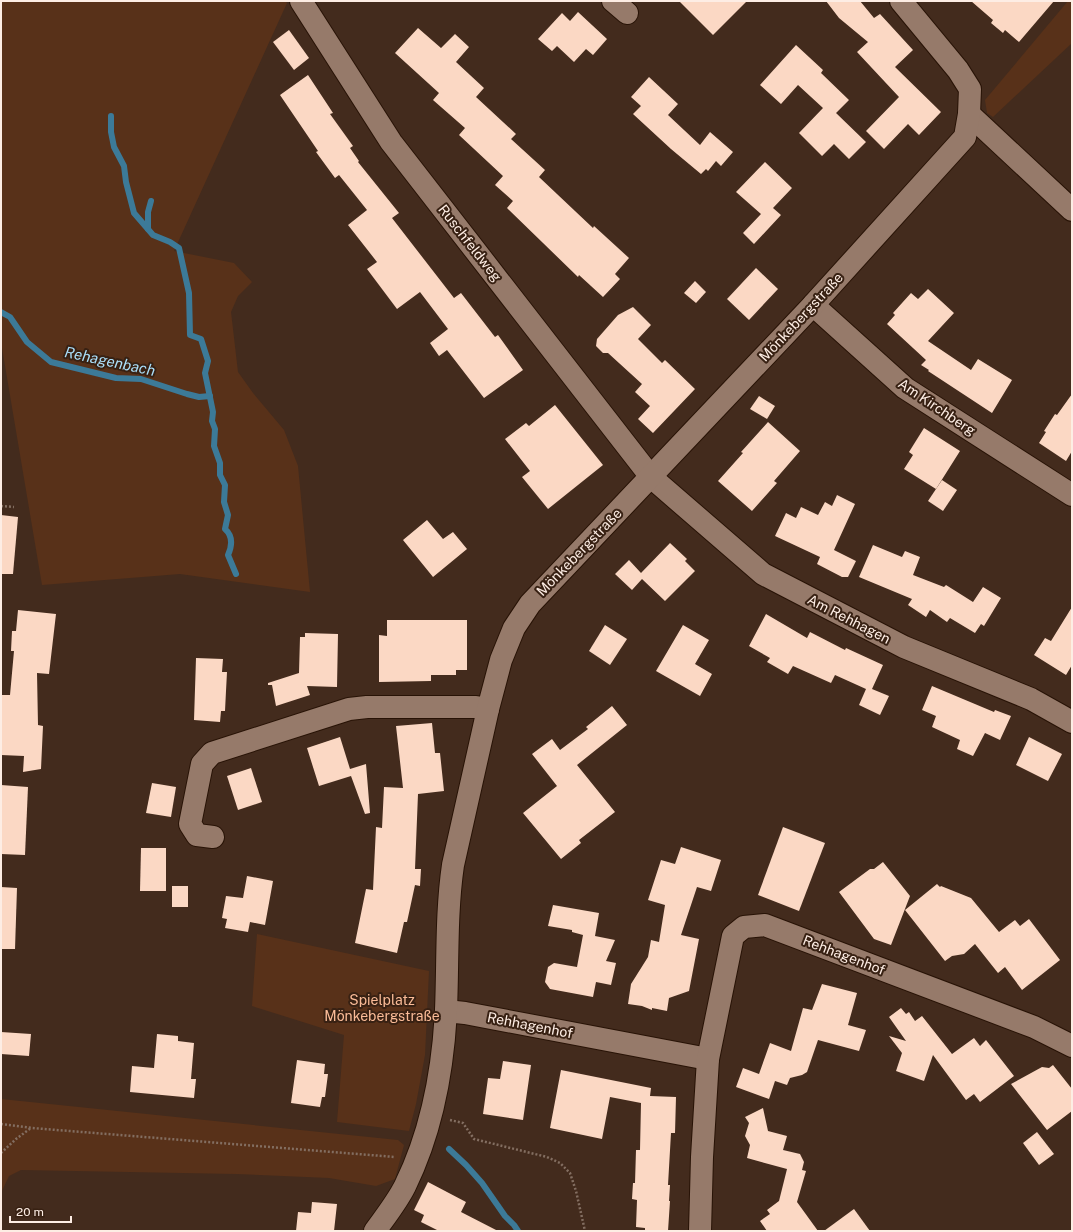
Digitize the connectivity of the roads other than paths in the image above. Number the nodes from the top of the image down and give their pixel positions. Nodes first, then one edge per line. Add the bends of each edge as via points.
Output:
1 (301, 1) edge
2 (901, 1) edge
3 (969, 114) junction
4 (1072, 210) edge
5 (813, 305) junction
6 (651, 476) junction
7 (1072, 495) edge
8 (488, 709) junction
9 (1072, 722) edge
10 (213, 837) dead end
11 (446, 1011) junction
12 (1072, 1046) edge
13 (708, 1059) junction
14 (375, 1231) edge
15 (700, 1231) edge

1 - 6 street, Ruschfeldweg via 391,142
2 - 3 street, Mönkebergstraße via 958,70 970,89
3 - 4 street
3 - 5 street, Mönkebergstraße via 965,137
5 - 6 street, Mönkebergstraße
5 - 7 street, Am Kirchberg via 905,388
6 - 8 street, Mönkebergstraße via 530,604 514,628 501,660
6 - 9 street, Am Rehhagen via 763,574 904,647 1031,700
8 - 10 street via 476,706 349,709 212,753 202,764 190,824 197,835
8 - 11 street, Mönkebergstraße via 449,889
11 - 13 street, Rehhagenhof via 465,1012
11 - 14 street, Mönkebergstraße via 443,1053 432,1115 404,1187
12 - 13 street, Rehhagenhof via 1034,1027 765,925 744,927 733,936
13 - 15 street, Rehhagenhof

